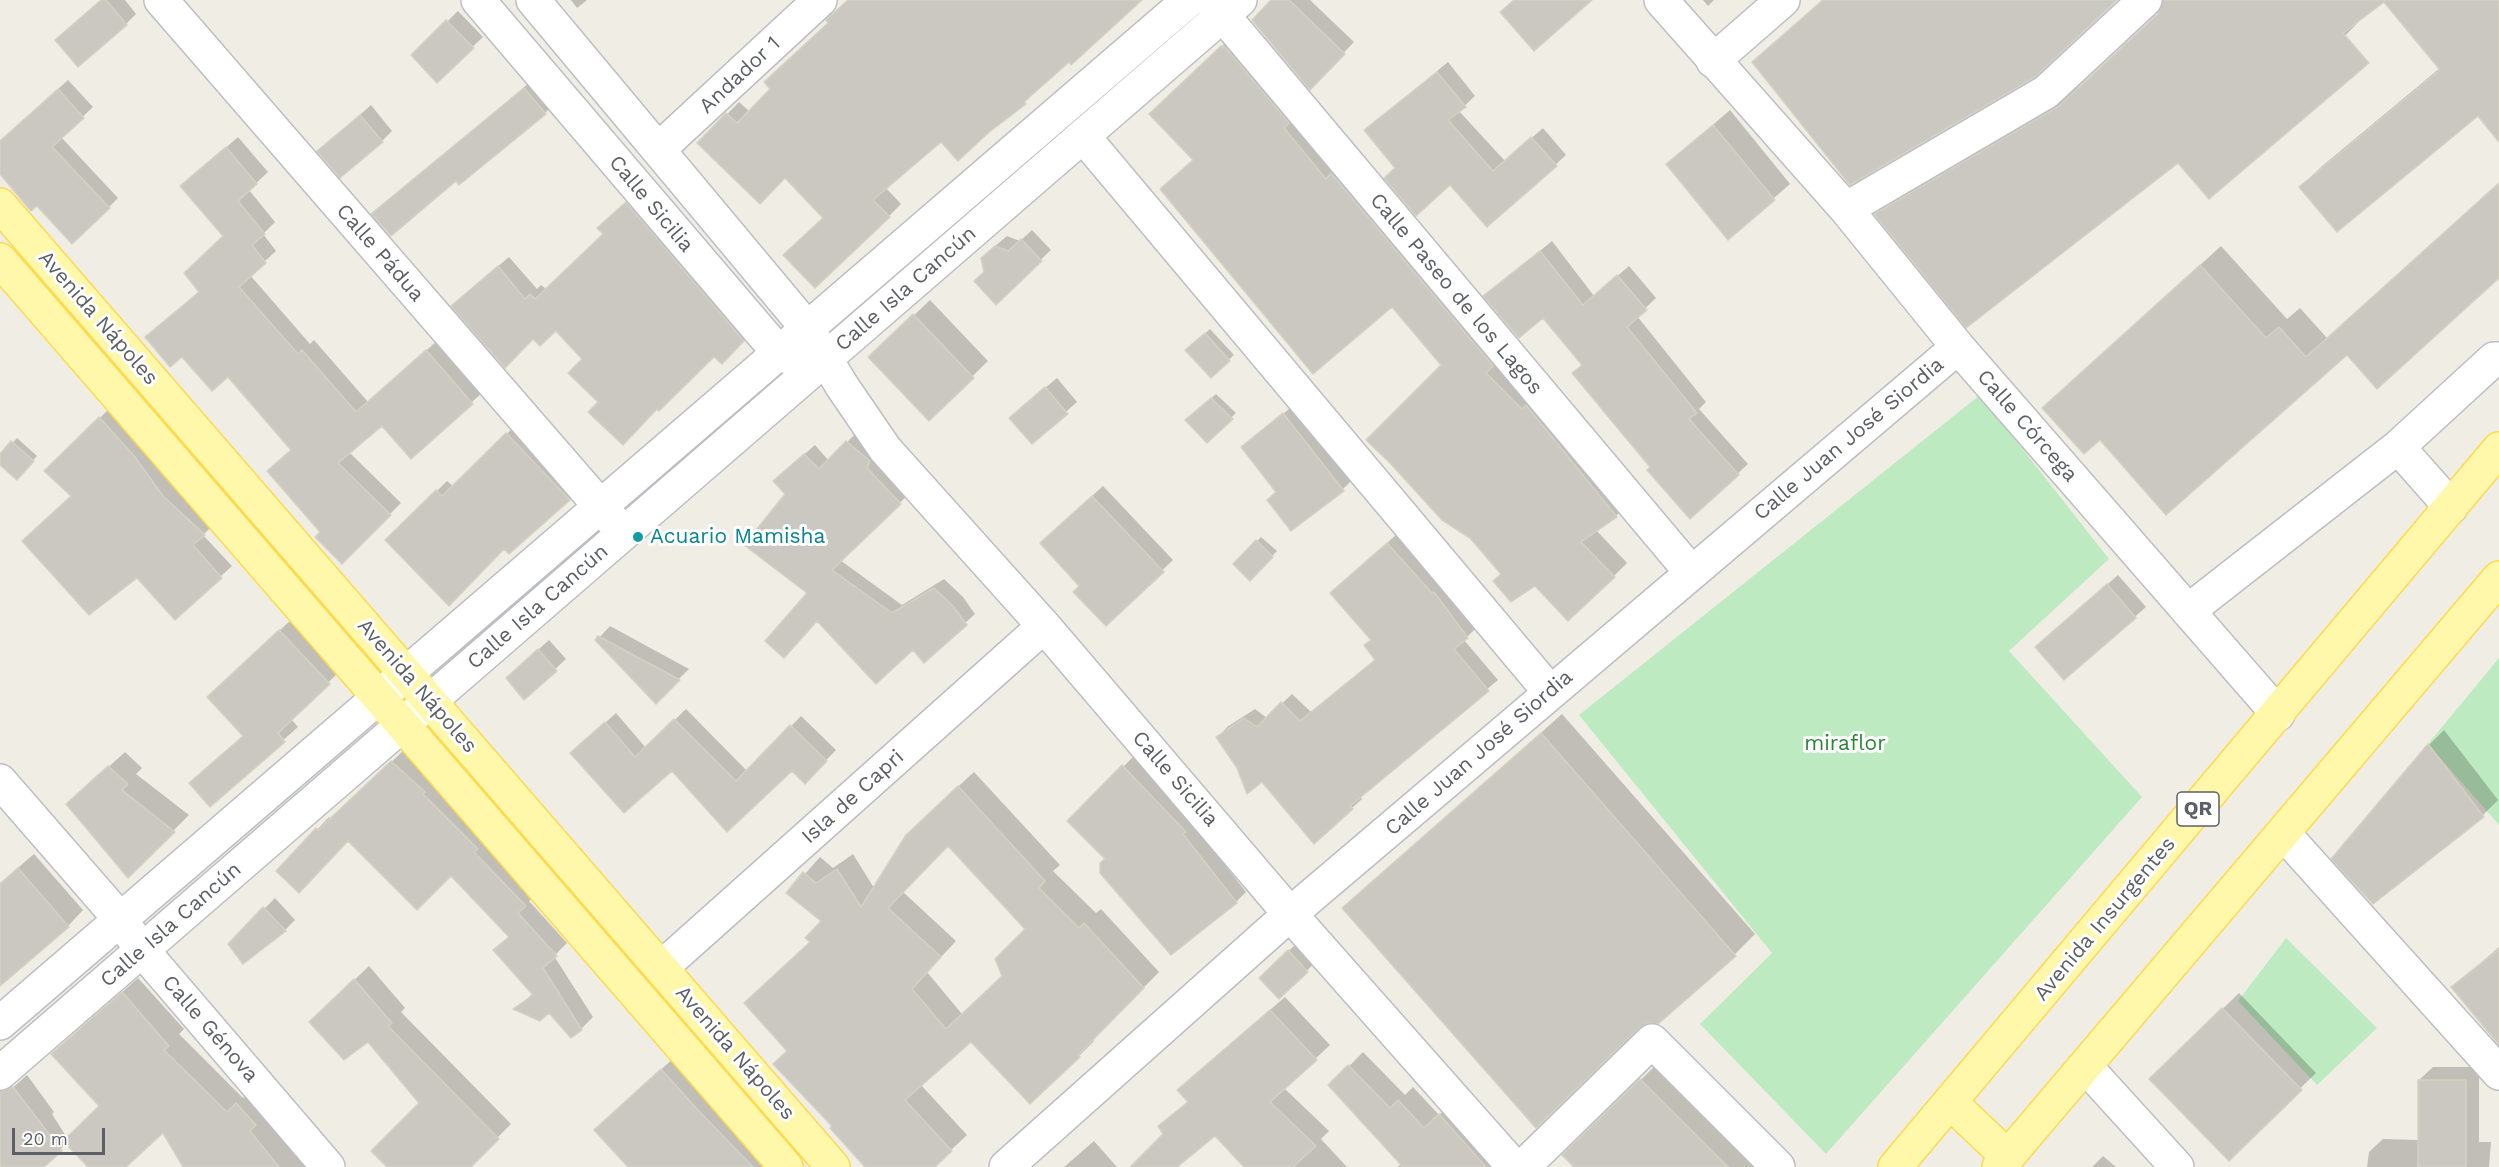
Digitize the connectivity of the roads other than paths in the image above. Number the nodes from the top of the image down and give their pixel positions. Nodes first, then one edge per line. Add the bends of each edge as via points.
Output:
1 (160, 0) edge
2 (478, 0) edge
3 (533, 0) edge
4 (820, 0) edge
5 (1189, 0) edge
6 (1661, 0) edge
7 (1784, 0) edge
8 (2145, 0) edge
9 (1224, 5) edge
10 (1713, 61) junction
11 (1083, 136) junction
12 (659, 149) junction
13 (0, 205) edge
14 (1846, 209) junction
15 (0, 260) edge
16 (807, 328) junction
17 (1958, 347) junction
18 (779, 353) junction
19 (2499, 359) edge
20 (828, 371) junction
21 (2398, 447) junction
22 (2499, 449) edge
23 (599, 507) junction
24 (2451, 507) junction
25 (624, 533) junction
26 (1691, 572) junction
27 (2499, 578) edge
28 (2188, 611) junction
29 (1044, 626) junction
30 (406, 673) junction
31 (1550, 692) junction
32 (378, 697) junction
33 (430, 701) junction
34 (2278, 714) junction
35 (402, 724) junction
36 (0, 781) edge
37 (2284, 834) junction
38 (1290, 914) junction
39 (120, 919) junction
40 (142, 950) junction
41 (661, 968) junction
42 (0, 1023) edge
43 (2086, 1067) junction
44 (0, 1073) edge
45 (2499, 1073) edge
46 (1950, 1102) junction
47 (2004, 1162) edge
48 (328, 1167) edge
49 (786, 1167) edge
50 (833, 1167) edge
51 (1006, 1167) edge
52 (1514, 1167) edge
53 (1523, 1167) edge
54 (1778, 1167) edge
55 (1895, 1167) edge
56 (2177, 1167) edge

1 - 23 street, Calle Pádua
2 - 18 street, Calle Sicilia
3 - 12 street, Calle Sicilia
4 - 12 street, Andador 1
5 - 16 street, Calle Isla Cancún
6 - 10 street, Calle Córcega
7 - 10 street
8 - 14 street via 2046,92
9 - 11 street, Calle Isla Cancún
9 - 26 street, Calle Paseo de los Lagos
10 - 14 street, Calle Córcega
11 - 20 street, Calle Isla Cancún
11 - 31 street
12 - 16 street, Calle Sicilia
13 - 30 main road, Avenida Nápoles
14 - 17 street, Calle Córcega
15 - 32 main road, Avenida Nápoles
16 - 18 street, Calle Isla Cancún
16 - 20 street, Calle Sicilia
17 - 26 street, Calle Juan José Siordia
17 - 28 street, Calle Córcega
18 - 20 street, Calle Sicilia
18 - 23 street, Calle Isla Cancún
19 - 21 street via 2494,359
20 - 25 street, Calle Isla Cancún
20 - 29 street, Calle Sicilia via 885,449
21 - 24 street
21 - 28 street
22 - 24 main road, Avenida Insurgentes / QR
23 - 25 street, Calle Pádua
23 - 30 street, Calle Isla Cancún
24 - 34 main road, Avenida Insurgentes / QR
25 - 33 street, Calle Isla Cancún
26 - 31 street, Calle Juan José Siordia
27 - 37 main road
28 - 34 street, Calle Córcega
29 - 38 street, Calle Sicilia
29 - 41 street, Isla de Capri
30 - 32 street, Calle Isla Cancún
30 - 33 main road, Avenida Nápoles
31 - 38 street, Calle Juan José Siordia
32 - 35 main road, Avenida Nápoles
32 - 39 street, Calle Isla Cancún
33 - 35 street, Calle Isla Cancún
33 - 41 main road, Avenida Nápoles
34 - 46 main road, Avenida Insurgentes / QR
35 - 40 street, Calle Isla Cancún
35 - 49 main road, Avenida Nápoles
36 - 39 street, Calle Génova
37 - 43 main road
37 - 45 street
38 - 51 street, Calle Juan José Siordia
38 - 52 street, Calle Sicilia
39 - 40 street, Calle Génova
39 - 42 street, Calle Isla Cancún
40 - 44 street, Calle Isla Cancún
40 - 48 street, Calle Génova
41 - 50 main road, Avenida Nápoles
43 - 47 main road
43 - 56 street
46 - 47 main road
46 - 55 main road, Avenida Insurgentes / QR
53 - 54 street via 1652,1041

